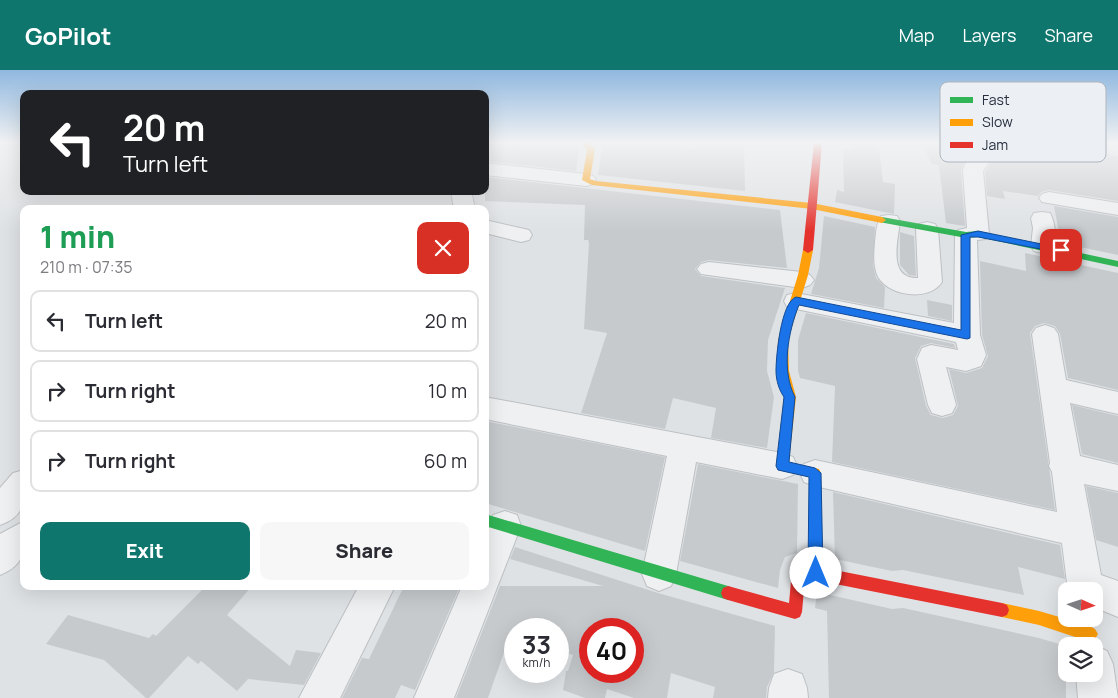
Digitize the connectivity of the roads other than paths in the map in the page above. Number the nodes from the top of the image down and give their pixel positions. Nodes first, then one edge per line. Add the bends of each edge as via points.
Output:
1 (515, 172) edge
2 (585, 172) edge
3 (815, 172) edge
4 (972, 172) edge
5 (586, 180) junction
6 (812, 206) junction
7 (1118, 209) edge
8 (889, 221) junction
9 (489, 227) edge
10 (927, 229) junction
11 (972, 234) junction
12 (521, 235) dead end
13 (1042, 246) junction
14 (1118, 264) edge
15 (709, 269) dead end
16 (799, 290) junction
17 (1045, 334) dead end
18 (967, 335) junction
19 (1053, 388) junction
20 (1118, 403) edge
21 (942, 405) dead end
22 (489, 409) edge
23 (683, 447) junction
24 (782, 466) junction
25 (1064, 466) junction
26 (815, 473) junction
27 (1118, 478) edge
28 (20, 488) edge
29 (0, 511) edge
30 (495, 523) edge
31 (1075, 531) junction
32 (20, 538) edge
33 (489, 554) edge
34 (0, 559) edge
35 (816, 573) junction
36 (658, 574) junction
37 (1083, 582) edge
38 (376, 590) edge
39 (478, 590) edge
40 (1118, 599) edge
41 (1103, 611) edge
42 (1058, 620) edge
43 (1090, 628) edge
44 (319, 698) edge
45 (434, 698) edge
46 (1098, 698) edge

1 - 5 street
2 - 5 street
3 - 6 street
4 - 11 street
5 - 6 street
6 - 8 street
6 - 16 street
7 - 13 street via 1045,208
8 - 10 street
8 - 10 street via 885,269 891,281 905,286 930,282
9 - 12 street
10 - 11 street
11 - 13 street
11 - 18 street
13 - 14 street
15 - 16 street
16 - 18 street
16 - 24 street via 786,323 782,372 790,397
17 - 19 street
18 - 21 street via 972,359 966,361 931,354
19 - 20 street
19 - 25 street
22 - 23 street
23 - 24 street
23 - 36 street
24 - 26 street
25 - 27 street
25 - 31 street
26 - 31 street
26 - 35 street
28 - 29 street
30 - 33 street
30 - 36 street
31 - 37 street
32 - 34 street
35 - 36 street via 800,570 795,612
35 - 42 street
38 - 44 street
39 - 45 street
40 - 41 street
43 - 46 street

